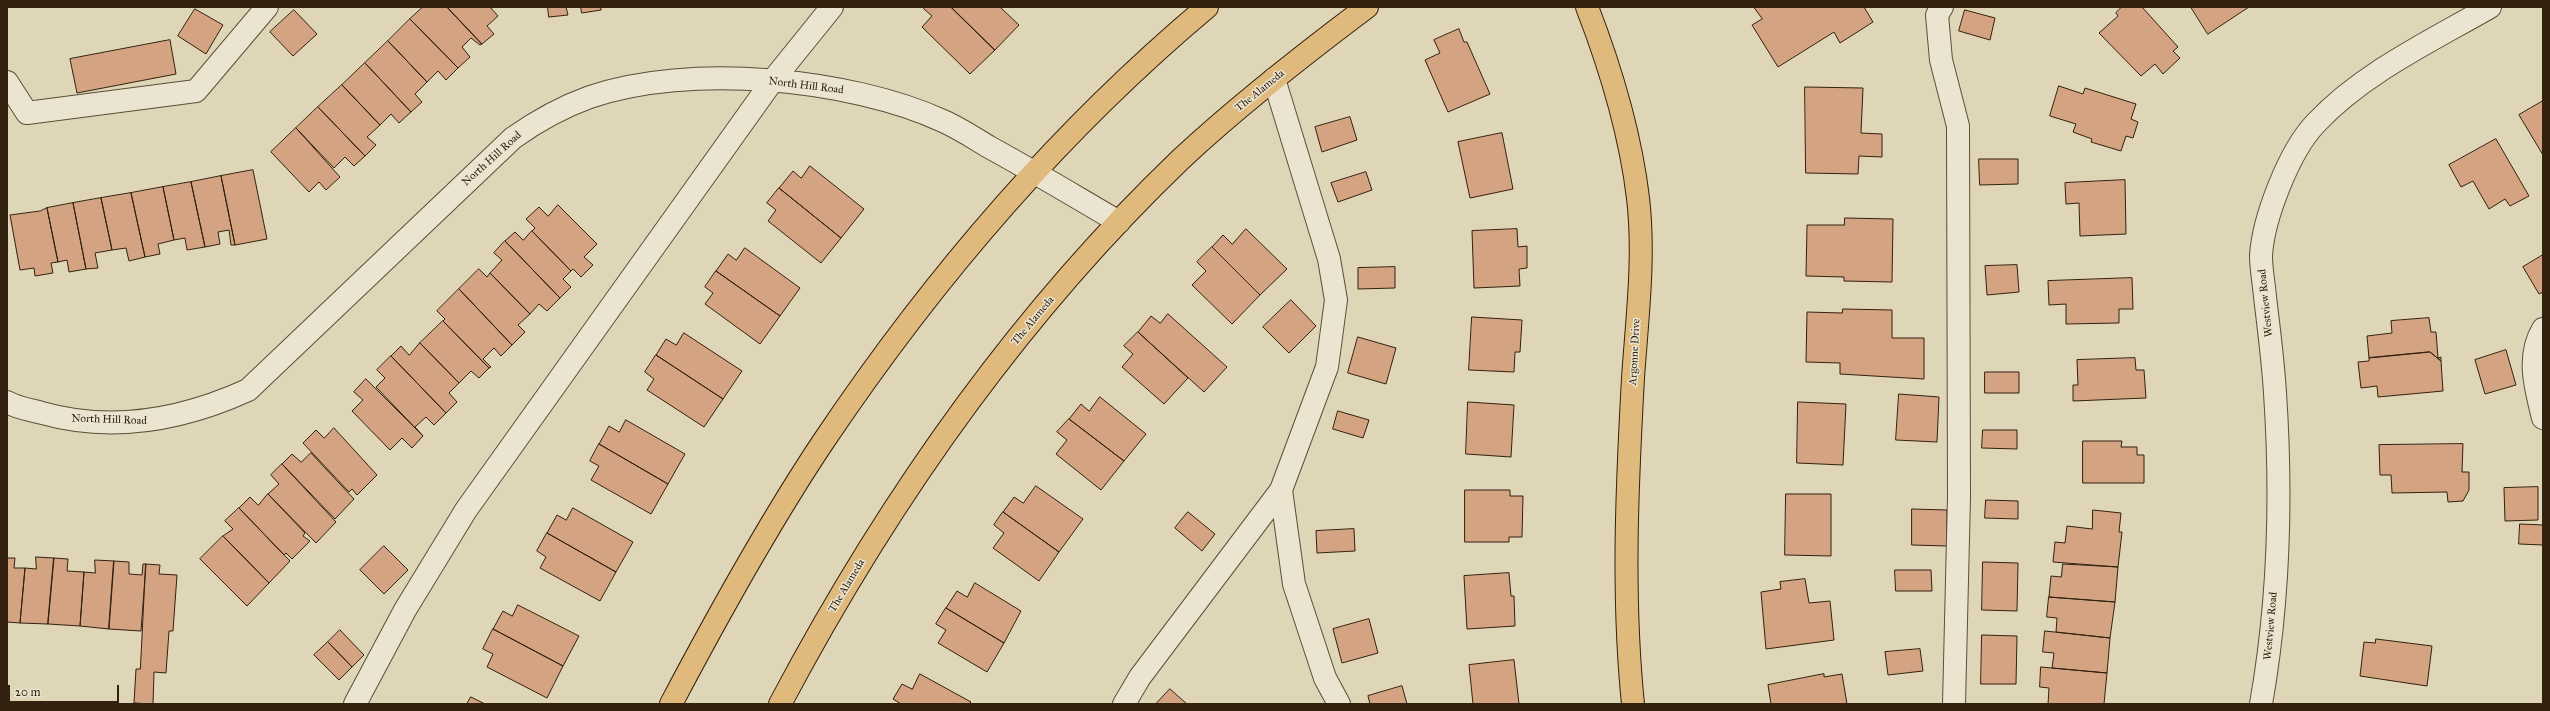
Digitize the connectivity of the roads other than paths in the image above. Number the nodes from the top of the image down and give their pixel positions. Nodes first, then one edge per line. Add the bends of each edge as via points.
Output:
1 (267, 7) edge
2 (832, 7) edge
3 (1207, 7) edge
4 (1367, 7) edge
5 (1587, 7) edge
6 (1942, 7) edge
7 (2490, 7) edge
8 (1274, 78) junction
9 (773, 80) junction
10 (7, 82) edge
11 (1034, 172) junction
12 (1119, 222) junction
13 (2543, 329) edge
14 (7, 402) edge
15 (2543, 418) edge
16 (1281, 490) junction
17 (355, 704) edge
18 (671, 704) edge
19 (780, 704) edge
20 (1124, 704) edge
21 (1339, 704) edge
22 (1633, 704) edge
23 (1954, 704) edge
24 (2261, 704) edge

1 - 10 street via 196,91 26,112
2 - 9 street
3 - 11 main road via 1147,59
4 - 8 main road, The Alameda
5 - 22 main road, Argonne Drive via 1619,97 1631,150 1641,243 1627,490 1627,620
6 - 23 street via 1937,14 1941,60 1958,126 1959,497
7 - 24 street, Westview Road via 2398,60 2354,90 2315,124 2291,161 2272,203 2262,256 2275,394 2278,539 2270,649
8 - 12 main road, The Alameda via 1181,160
8 - 16 street via 1329,259 1336,300 1327,367
9 - 11 street, North Hill Road via 855,92 896,104 943,121
9 - 14 street, North Hill Road via 665,81 625,88 559,109 536,122 513,138 476,172 248,390 218,404 149,422 59,418
9 - 17 street via 466,510 405,610
11 - 12 street, North Hill Road
11 - 18 main road via 932,291 821,444 712,627
12 - 19 main road, The Alameda via 1065,282 975,392 922,468 846,588
13 - 15 street via 2536,340 2533,378
16 - 20 street via 1140,677
16 - 21 street via 1294,584 1325,678

